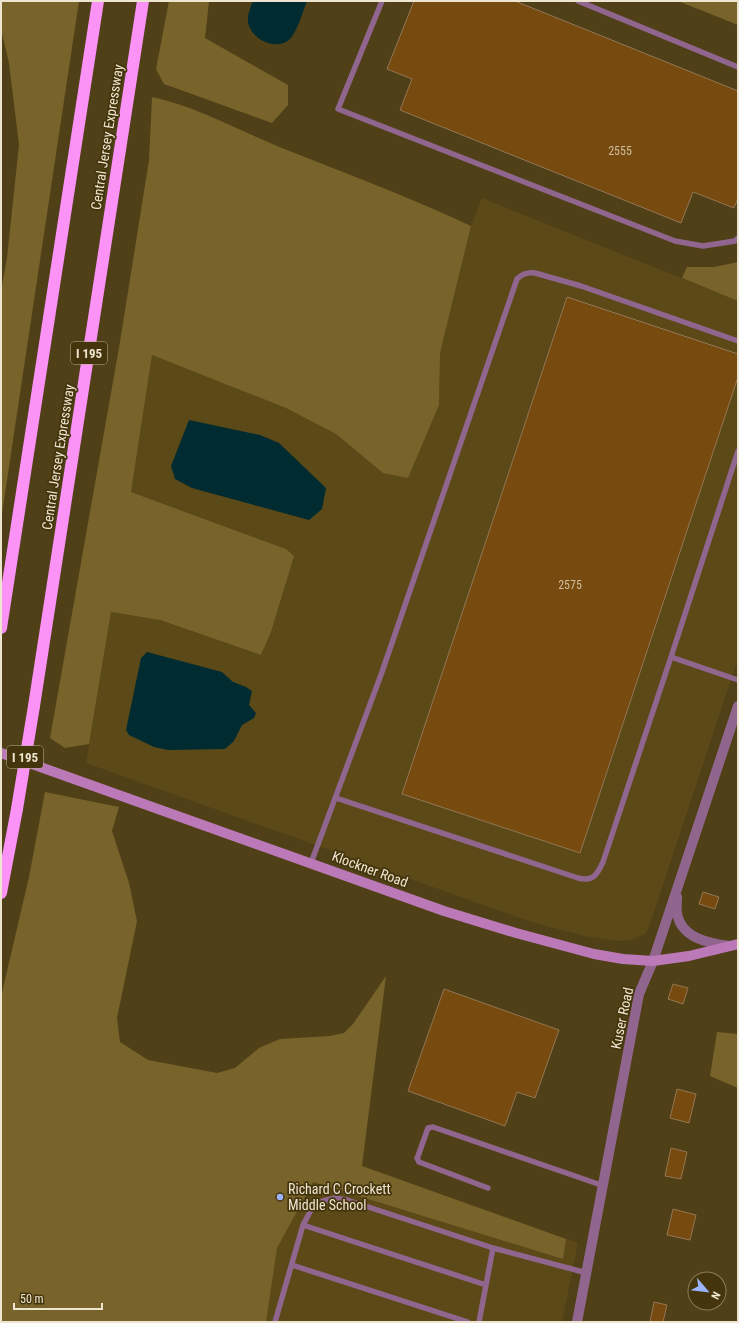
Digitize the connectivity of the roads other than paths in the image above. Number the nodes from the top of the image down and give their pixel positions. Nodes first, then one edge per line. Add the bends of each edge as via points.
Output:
1 (98, 1) edge
2 (143, 1) edge
3 (382, 1) edge
4 (578, 1) edge
5 (738, 67) edge
6 (738, 238) edge
7 (738, 341) edge
8 (738, 451) edge
9 (1, 628) edge
10 (671, 657) junction
11 (738, 680) edge
12 (738, 706) edge
13 (1, 752) edge
14 (336, 798) junction
15 (311, 863) junction
16 (678, 884) junction
17 (1, 893) edge
18 (734, 945) edge
19 (653, 961) junction
20 (604, 1186) junction
21 (488, 1188) dead end
22 (302, 1225) junction
23 (493, 1248) junction
24 (292, 1264) junction
25 (587, 1273) junction
26 (486, 1285) junction
27 (275, 1322) edge
28 (468, 1322) edge
29 (479, 1322) edge
30 (577, 1322) edge

1 - 9 highway, Central Jersey Expressway
2 - 17 highway, Central Jersey Expressway / I 195, bridge via 34,706
3 - 6 lane via 338,109 675,241 703,246
4 - 5 lane
7 - 14 lane via 581,286 535,273 521,275 517,280
8 - 10 lane
10 - 11 lane
10 - 14 lane via 604,862 593,878 578,878
12 - 16 street, Kuser Road
13 - 15 main road, Klockner Road
14 - 15 lane
15 - 19 main road, Klockner Road via 444,911 516,933 594,954
16 - 18 street via 677,913 684,929 710,943
16 - 19 street, Kuser Road
18 - 19 main road, Klockner Road via 689,956
19 - 20 street, Kuser Road via 640,994
20 - 21 lane via 433,1127 428,1128 418,1156 419,1162
20 - 25 street, Kuser Road
22 - 23 lane via 311,1210 323,1201 335,1198
22 - 24 lane
22 - 26 lane
23 - 25 lane
23 - 26 lane
24 - 27 lane
24 - 28 lane
25 - 30 street, Kuser Road
26 - 29 lane

